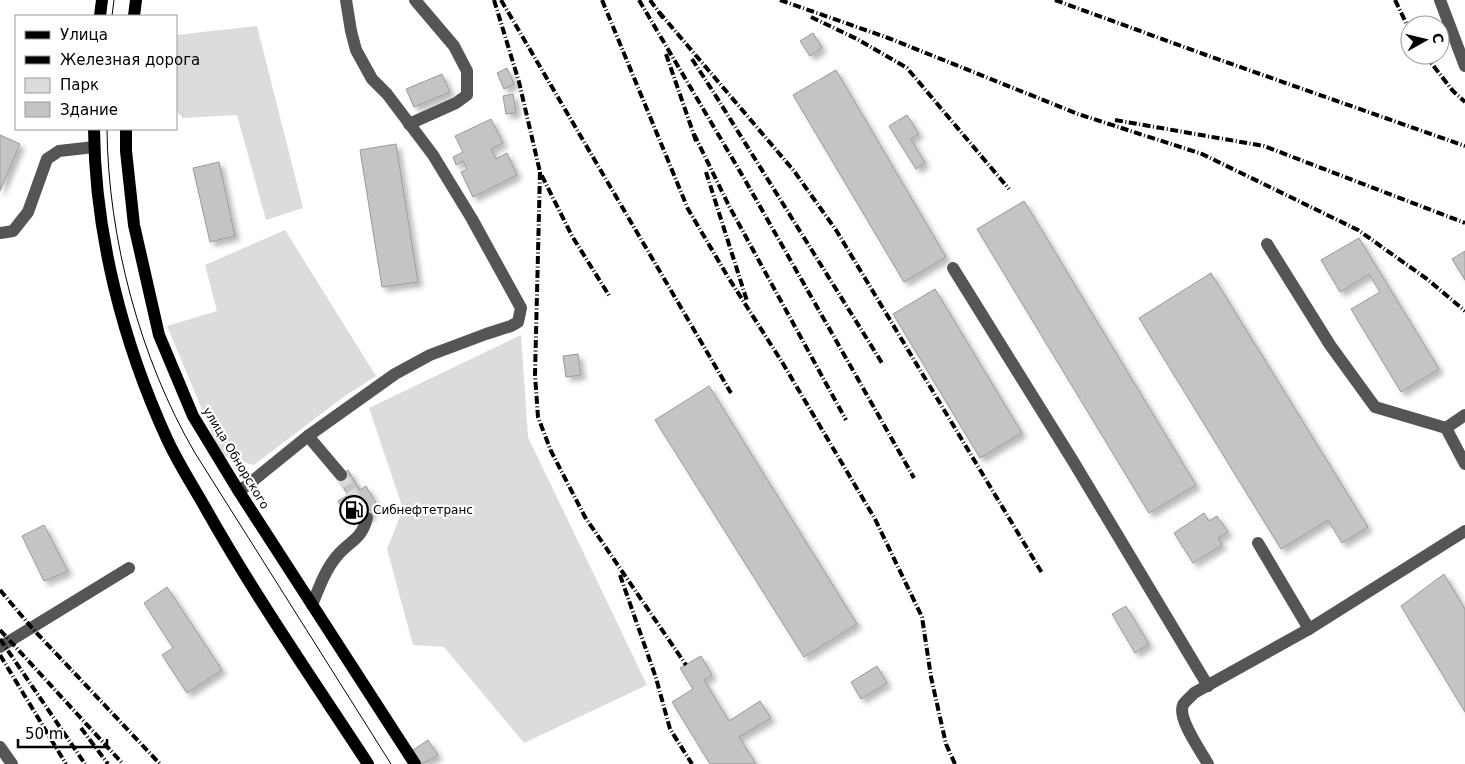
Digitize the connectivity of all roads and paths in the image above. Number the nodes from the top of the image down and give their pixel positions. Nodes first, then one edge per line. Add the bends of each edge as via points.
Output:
1 (102, 0) edge
2 (136, 0) edge
3 (346, 0) edge
4 (415, 0) edge
5 (1440, 0) edge
6 (100, 15) edge
7 (134, 15) edge
8 (1465, 66) edge
9 (410, 124) junction
10 (94, 130) edge
11 (126, 130) edge
12 (94, 147) junction
13 (0, 233) edge
14 (1267, 244) dead end
15 (953, 268) dead end
16 (1465, 415) edge
17 (1446, 428) junction
18 (308, 436) junction
19 (1465, 464) edge
20 (341, 475) tunnel mouth
21 (238, 490) junction
22 (367, 518) dead end
23 (1465, 531) edge
24 (1258, 543) dead end
25 (129, 568) dead end
26 (312, 605) junction
27 (1309, 629) junction
28 (0, 647) edge
29 (1208, 686) junction
30 (0, 747) edge
31 (12, 764) edge
32 (368, 764) edge
33 (414, 764) edge
34 (1208, 764) edge

1 - 6 main road
2 - 7 main road
3 - 9 lane via 356,50 372,79
4 - 9 lane via 454,46 467,72 467,95
5 - 8 lane
9 - 18 lane via 472,219 520,308 518,322 430,355 395,374
10 - 12 main road
11 - 21 main road, улица Обнорского via 134,226 159,335 193,416
12 - 13 lane via 59,151 47,159 28,212 13,231
12 - 32 main road via 102,229 115,287 134,358 167,441 227,546
14 - 17 lane via 1330,345 1375,407
15 - 29 lane
16 - 17 lane
17 - 19 lane
18 - 20 lane
18 - 21 lane
21 - 26 main road, улица Обнорского
22 - 26 lane via 364,530 337,556 323,578
23 - 27 lane
24 - 27 lane
25 - 28 lane
26 - 33 main road, улица Обнорского
27 - 29 lane
29 - 34 lane via 1183,704 1182,713 1184,723
30 - 31 lane

